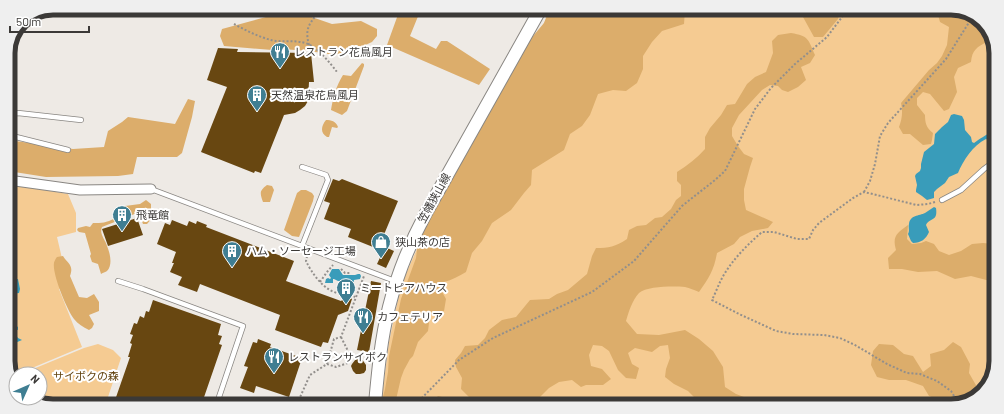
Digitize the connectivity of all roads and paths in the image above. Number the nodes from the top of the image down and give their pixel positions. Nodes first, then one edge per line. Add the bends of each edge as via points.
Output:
1 (316, 15) edge
2 (537, 15) edge
3 (843, 15) edge
4 (970, 20) edge
5 (234, 24) dead end
6 (309, 45) junction
7 (337, 72) dead end
8 (15, 114) edge
9 (81, 120) dead end
10 (15, 137) edge
11 (68, 150) dead end
12 (989, 165) edge
13 (302, 167) dead end
14 (15, 181) edge
15 (151, 190) joint
16 (864, 192) junction
17 (942, 200) joint
18 (302, 246) junction
19 (309, 249) junction
20 (335, 259) junction
21 (366, 271) junction
22 (118, 281) dead end
23 (320, 282) junction
24 (397, 282) junction
25 (356, 298) junction
26 (341, 337) junction
27 (327, 364) junction
28 (218, 399) edge
29 (299, 399) edge
30 (375, 399) edge
31 (421, 399) edge
32 (956, 399) edge

1 - 6 path via 308,28
2 - 24 main road, 笠幡狭山線 via 426,213
3 - 31 path via 827,37 770,88 755,109 725,171 682,206 634,261 592,292 493,338 459,360
4 - 16 path via 946,59 888,123 880,136 875,164
5 - 6 path via 272,41
6 - 7 path via 324,56
8 - 9 lane
10 - 11 lane
12 - 17 lane via 960,190
13 - 18 lane via 326,175 328,180
14 - 15 street via 80,190
15 - 18 lane
16 - 17 path via 916,205
16 - 32 path via 819,223 809,239 762,232 733,262 712,300 776,331 840,338 907,373 937,380 951,391
18 - 19 lane
19 - 20 lane
19 - 23 path via 306,260
20 - 21 lane
20 - 23 path
21 - 24 lane
21 - 25 path
22 - 28 lane via 243,326
23 - 25 path via 331,291 339,294 345,292
24 - 30 main road, 笠幡狭山線 via 389,305
25 - 26 path
26 - 27 path via 334,339
26 - 27 path via 349,353 348,363 336,367
27 - 29 path via 310,375

